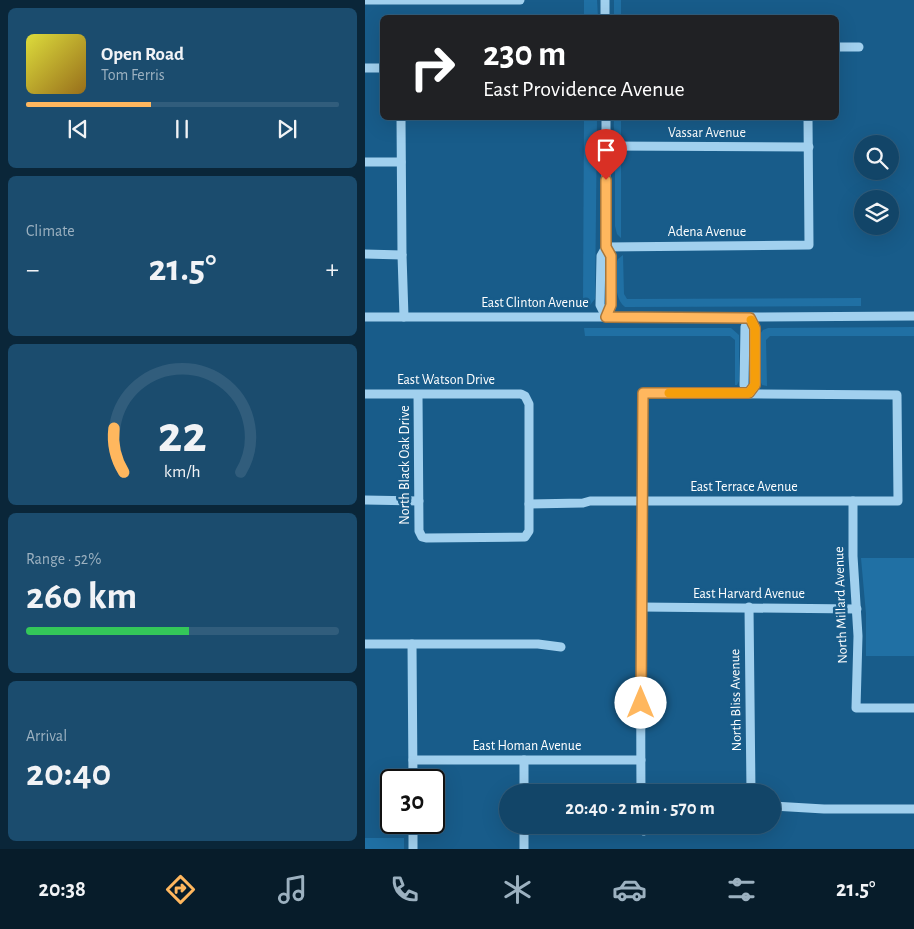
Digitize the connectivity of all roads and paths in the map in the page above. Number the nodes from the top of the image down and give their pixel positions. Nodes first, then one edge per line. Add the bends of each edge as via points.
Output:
1 (365, 0) edge
2 (520, 0) edge
3 (605, 0) edge
4 (605, 15) edge
5 (839, 46) edge
6 (859, 47) dead end
7 (365, 68) edge
8 (380, 68) edge
9 (401, 120) edge
10 (606, 120) edge
11 (808, 120) edge
12 (606, 146) junction
13 (809, 147) junction
14 (365, 162) edge
15 (401, 162) junction
16 (606, 247) junction
17 (365, 254) edge
18 (402, 254) junction
19 (914, 316) edge
20 (365, 317) edge
21 (403, 317) junction
22 (606, 317) junction
23 (750, 318) junction
24 (749, 393) junction
25 (365, 394) edge
26 (418, 394) junction
27 (365, 500) edge
28 (419, 501) junction
29 (642, 501) junction
30 (853, 501) junction
31 (529, 504) junction
32 (641, 608) junction
33 (749, 608) junction
34 (857, 608) junction
35 (365, 644) edge
36 (412, 644) junction
37 (561, 647) dead end
38 (914, 708) edge
39 (413, 760) junction
40 (524, 760) junction
41 (641, 760) junction
42 (413, 769) edge
43 (524, 784) edge
44 (641, 784) edge
45 (751, 784) edge
46 (781, 806) edge
47 (914, 809) edge
48 (413, 834) edge
49 (524, 834) edge
50 (413, 849) edge
51 (524, 849) edge

1 - 2 street
3 - 4 street
5 - 6 street
7 - 8 street
9 - 15 street
10 - 12 street
11 - 13 street
12 - 13 street, Vassar Avenue
12 - 16 street
13 - 16 street, Adena Avenue via 809,245
14 - 15 street
15 - 18 street
16 - 22 street via 601,256 601,305
17 - 18 street
18 - 21 street
19 - 23 street, East Clinton Avenue
20 - 21 street, East Clinton Avenue
21 - 22 street, East Clinton Avenue
22 - 23 street, East Clinton Avenue
23 - 24 street via 755,328 755,385
24 - 29 street via 643,393
24 - 30 street, East Terrace Avenue via 897,395 898,501
25 - 26 street, East Watson Drive
26 - 28 street, North Black Oak Drive
26 - 31 street, East Watson Drive via 521,394 526,398 529,404
27 - 28 street
28 - 31 street, North Black Oak Drive via 419,530 426,538 520,537 529,531
29 - 30 street, East Terrace Avenue
29 - 31 street, East Terrace Avenue
29 - 32 street
30 - 34 street, North Millard Avenue
32 - 33 street, East Harvard Avenue
32 - 41 street
33 - 34 street, East Harvard Avenue
33 - 45 street, North Bliss Avenue
34 - 38 street, North Millard Avenue via 856,708
35 - 36 street
36 - 37 street via 538,644
36 - 39 street
39 - 40 street, East Homan Avenue
39 - 42 street
40 - 41 street, East Homan Avenue
40 - 43 street
41 - 44 street
46 - 47 street
48 - 50 street
49 - 51 street

